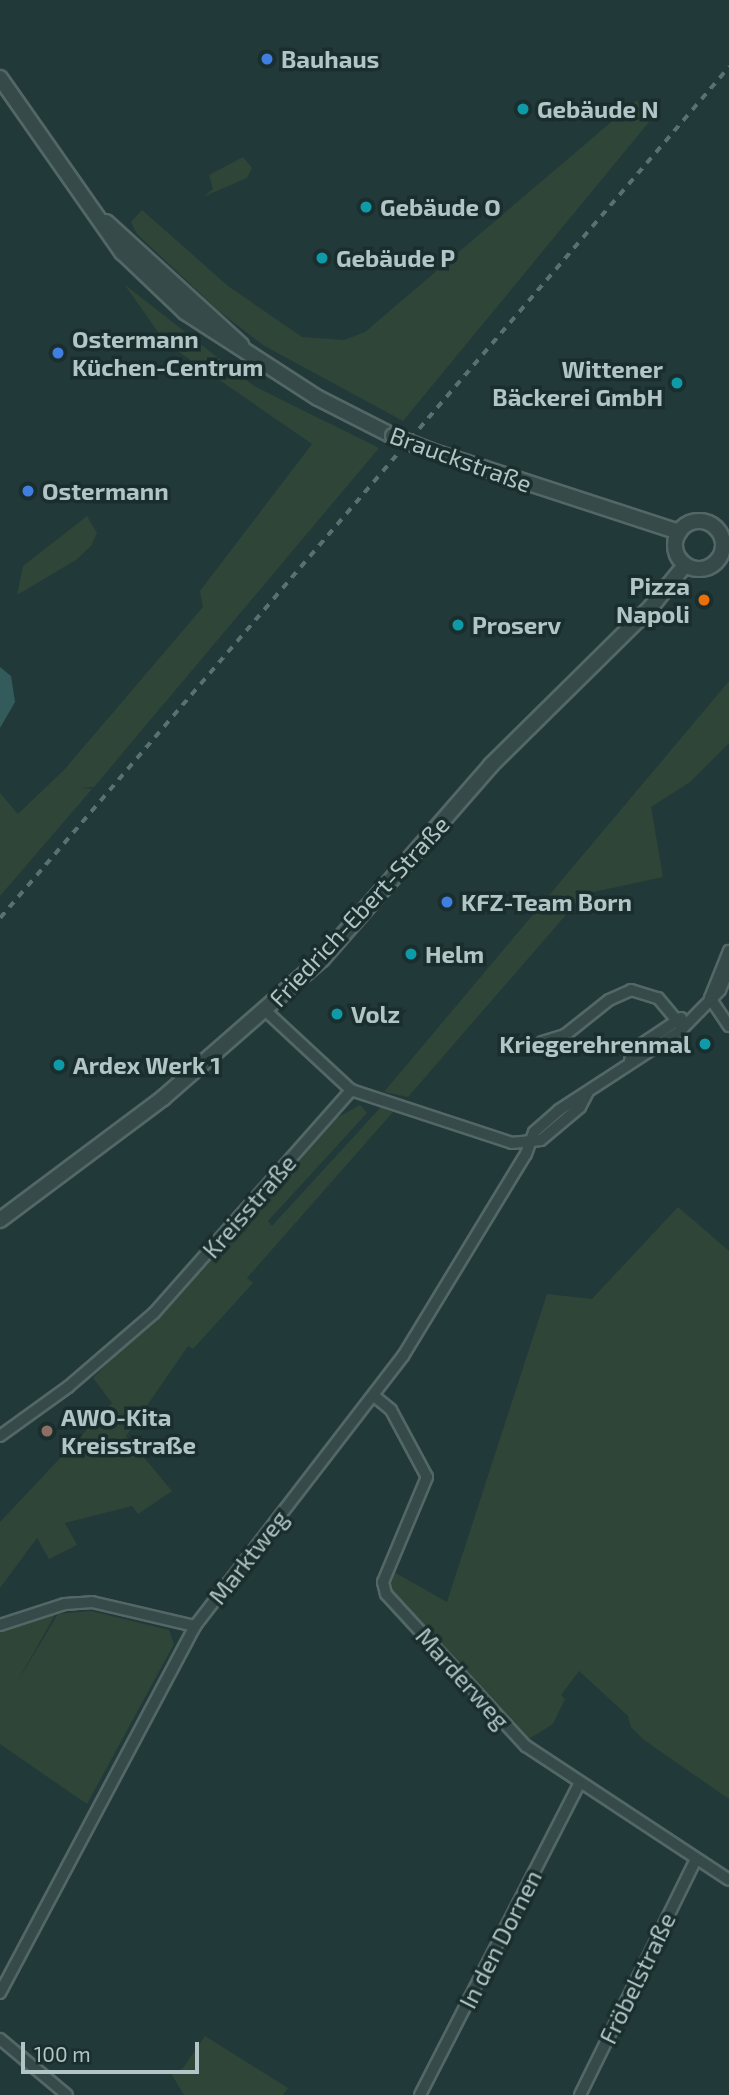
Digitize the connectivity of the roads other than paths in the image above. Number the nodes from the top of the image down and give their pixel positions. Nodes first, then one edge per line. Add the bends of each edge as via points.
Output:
1 (0, 78) edge
2 (679, 532) junction
3 (725, 533) edge
4 (685, 565) junction
5 (729, 951) edge
6 (729, 970) edge
7 (709, 998) junction
8 (267, 1012) junction
9 (679, 1024) junction
10 (729, 1026) edge
11 (542, 1042) dead end
12 (351, 1090) junction
13 (529, 1142) junction
14 (0, 1220) edge
15 (374, 1396) junction
16 (0, 1436) edge
17 (0, 1625) edge
18 (195, 1626) junction
19 (579, 1784) junction
20 (695, 1861) junction
21 (729, 1880) edge
22 (0, 1993) edge
23 (0, 2039) edge
24 (67, 2095) edge
25 (420, 2095) edge
26 (580, 2095) edge

1 - 2 street, Brauckstraße, bridge via 102,220 124,234 255,358 318,398 393,436
2 - 3 street via 699,521
2 - 4 street via 675,548
3 - 4 street via 724,548 715,564 700,569
4 - 8 street, Friedrich-Ebert-Straße via 651,607 491,765 322,959
5 - 7 street
6 - 7 street via 720,990
7 - 9 street
7 - 10 street
8 - 12 street
8 - 14 street, Friedrich-Ebert-Straße via 65,1175
9 - 11 street via 658,998 631,990 609,1000 565,1035
9 - 13 street via 650,1054 630,1060 540,1126
12 - 13 street via 493,1137
12 - 16 street, Kreisstraße via 154,1312 68,1387
13 - 15 street, Marktweg via 434,1306
15 - 18 street, Marktweg
15 - 19 street, Marderweg via 391,1410 427,1477 383,1582 386,1594 526,1746
17 - 18 street via 65,1604 92,1602
18 - 22 street, Marktweg
19 - 20 street, Marderweg
19 - 25 street, In den Dornen
20 - 21 street, Marderweg via 714,1867
20 - 26 street, Fröbelstraße
23 - 24 street

